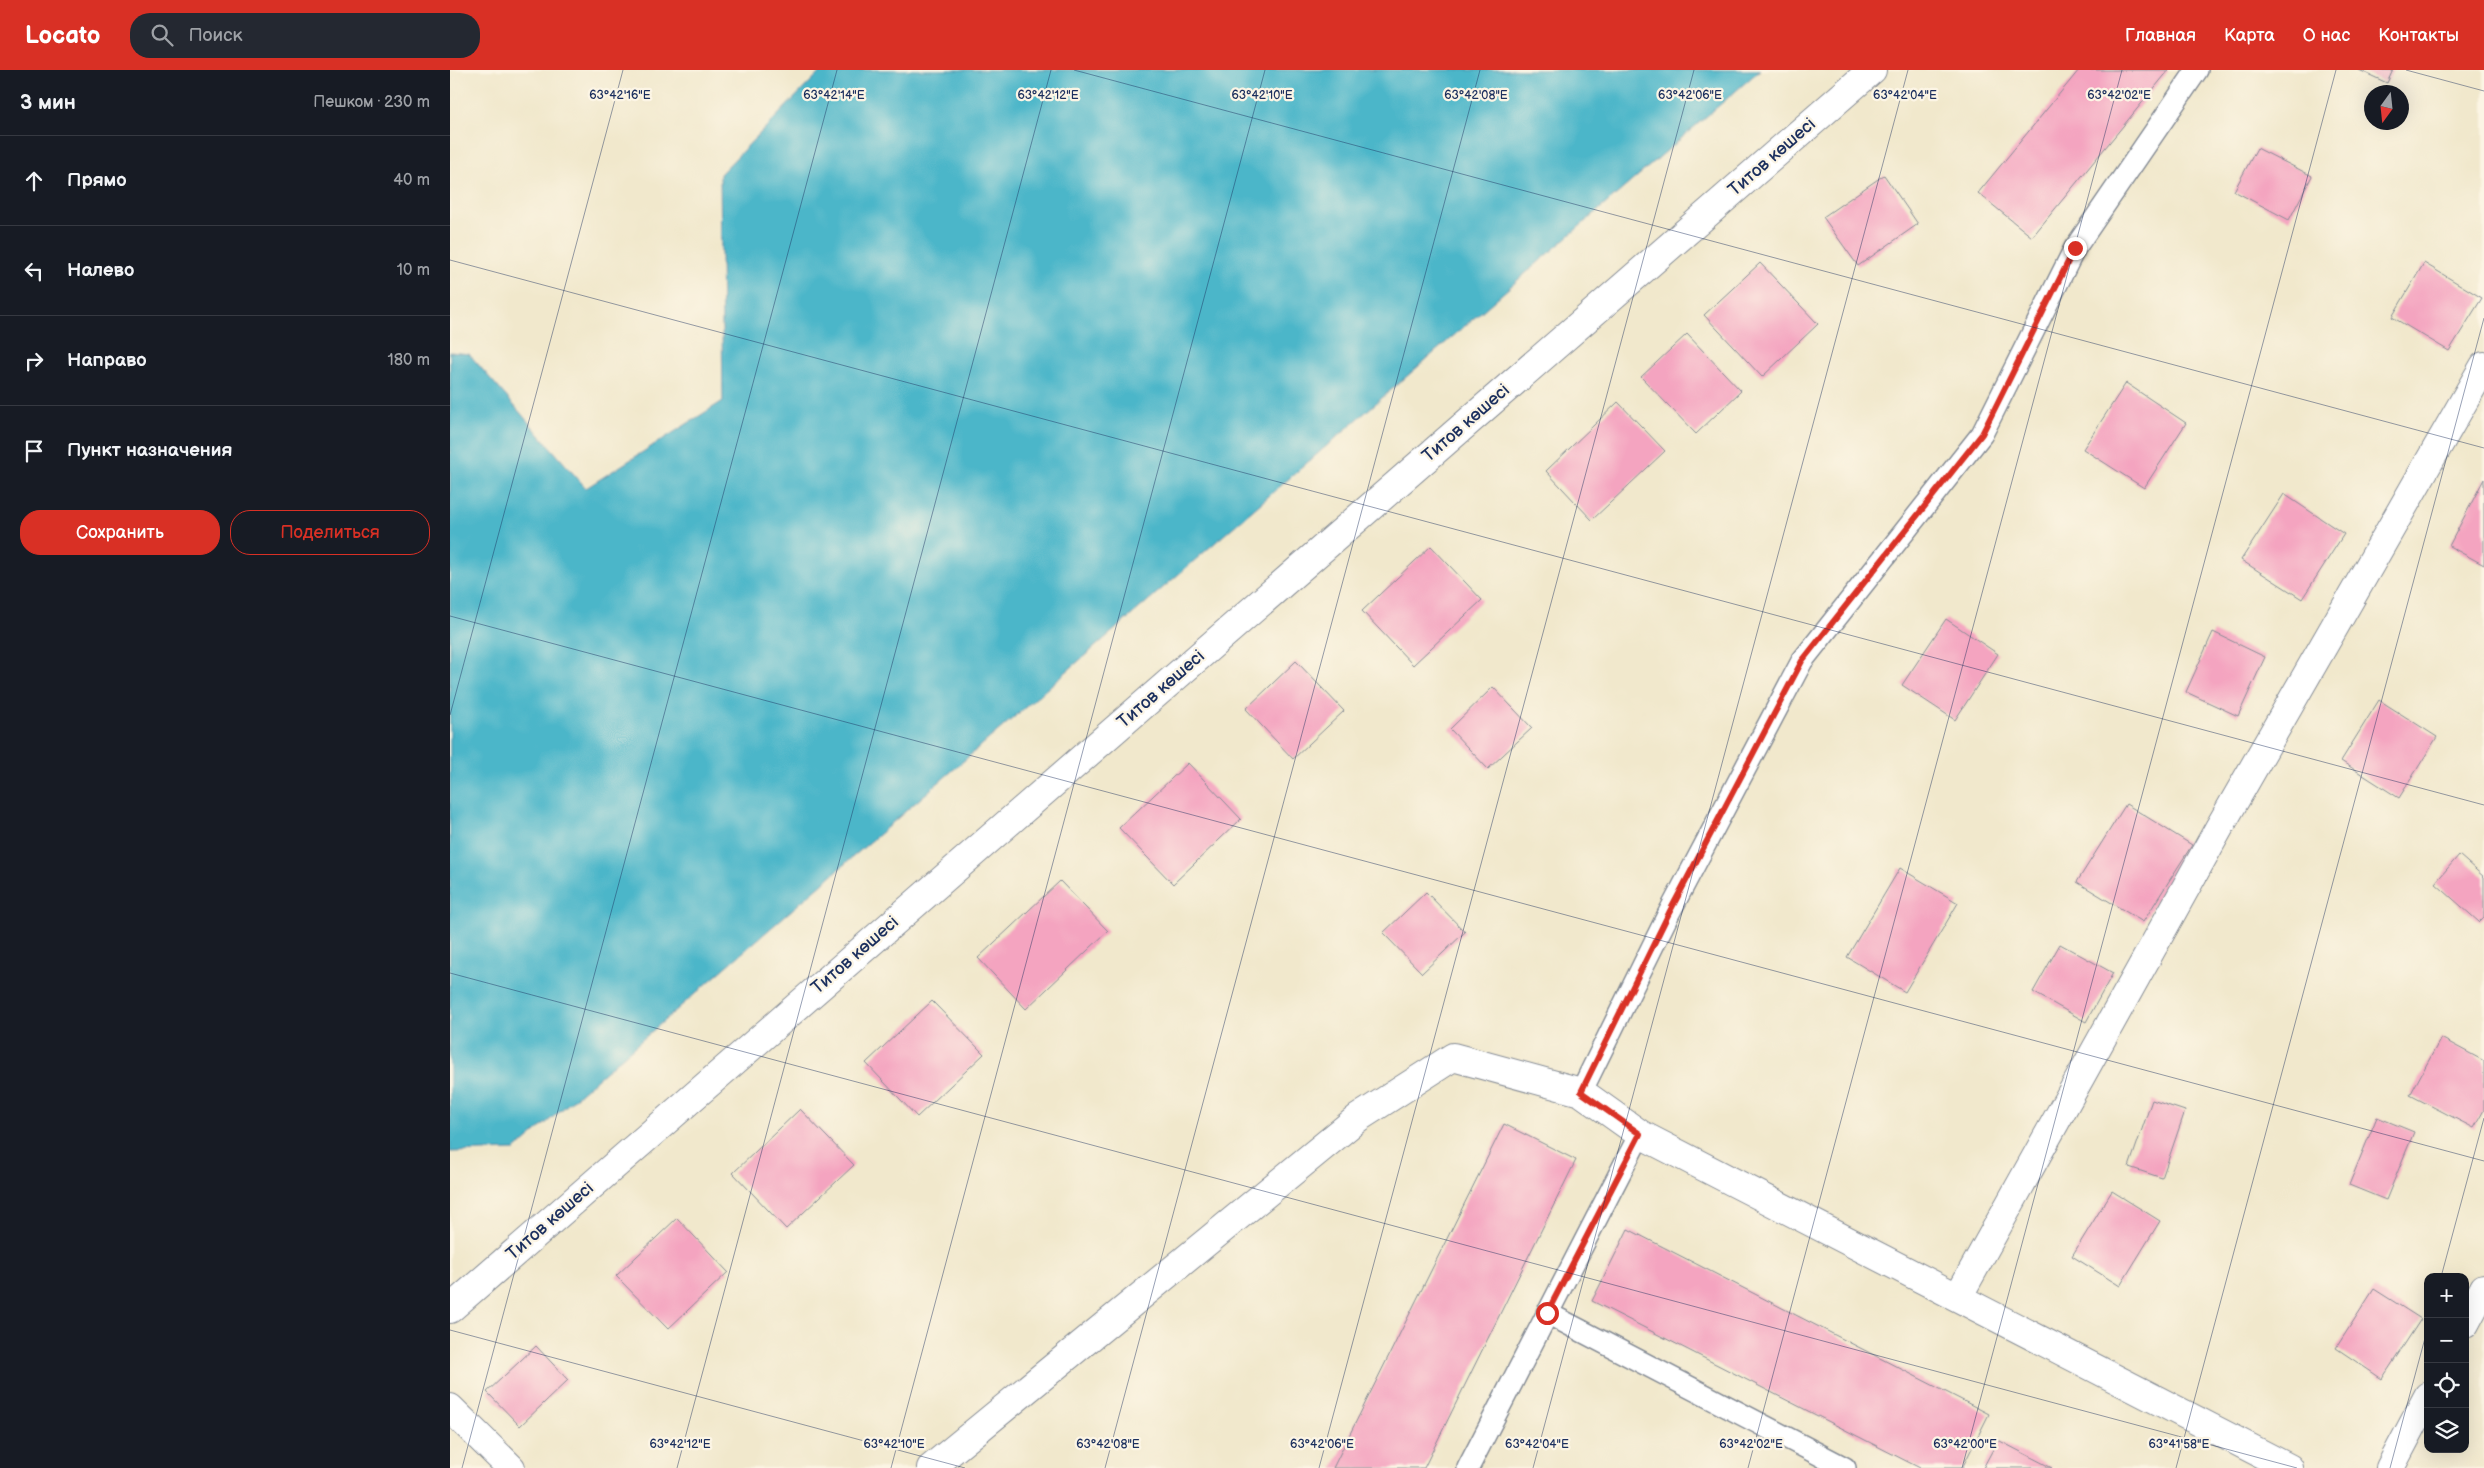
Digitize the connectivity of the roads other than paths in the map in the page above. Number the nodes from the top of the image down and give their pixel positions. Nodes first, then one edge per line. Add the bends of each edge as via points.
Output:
1 (1872, 70) edge
2 (2197, 70) edge
3 (2484, 366) edge
4 (1581, 1092) junction
5 (1640, 1134) junction
6 (2484, 1288) edge
7 (1958, 1297) junction
8 (452, 1301) edge
9 (1547, 1313) junction
10 (2468, 1318) edge
11 (2424, 1404) edge
12 (450, 1408) edge
13 (511, 1468) edge
14 (931, 1468) edge
15 (1468, 1468) edge
16 (1845, 1468) edge
17 (2289, 1468) edge
18 (2390, 1468) edge

1 - 8 street, Титов көшесі
2 - 4 lane via 2075,248 1982,434 1802,661 1669,913
3 - 7 street via 2219,828
4 - 5 street
4 - 14 street via 1453,1057 1358,1118
5 - 7 street
5 - 9 lane
6 - 10 street
7 - 17 street
9 - 15 lane
9 - 16 lane
11 - 18 street
12 - 13 street

